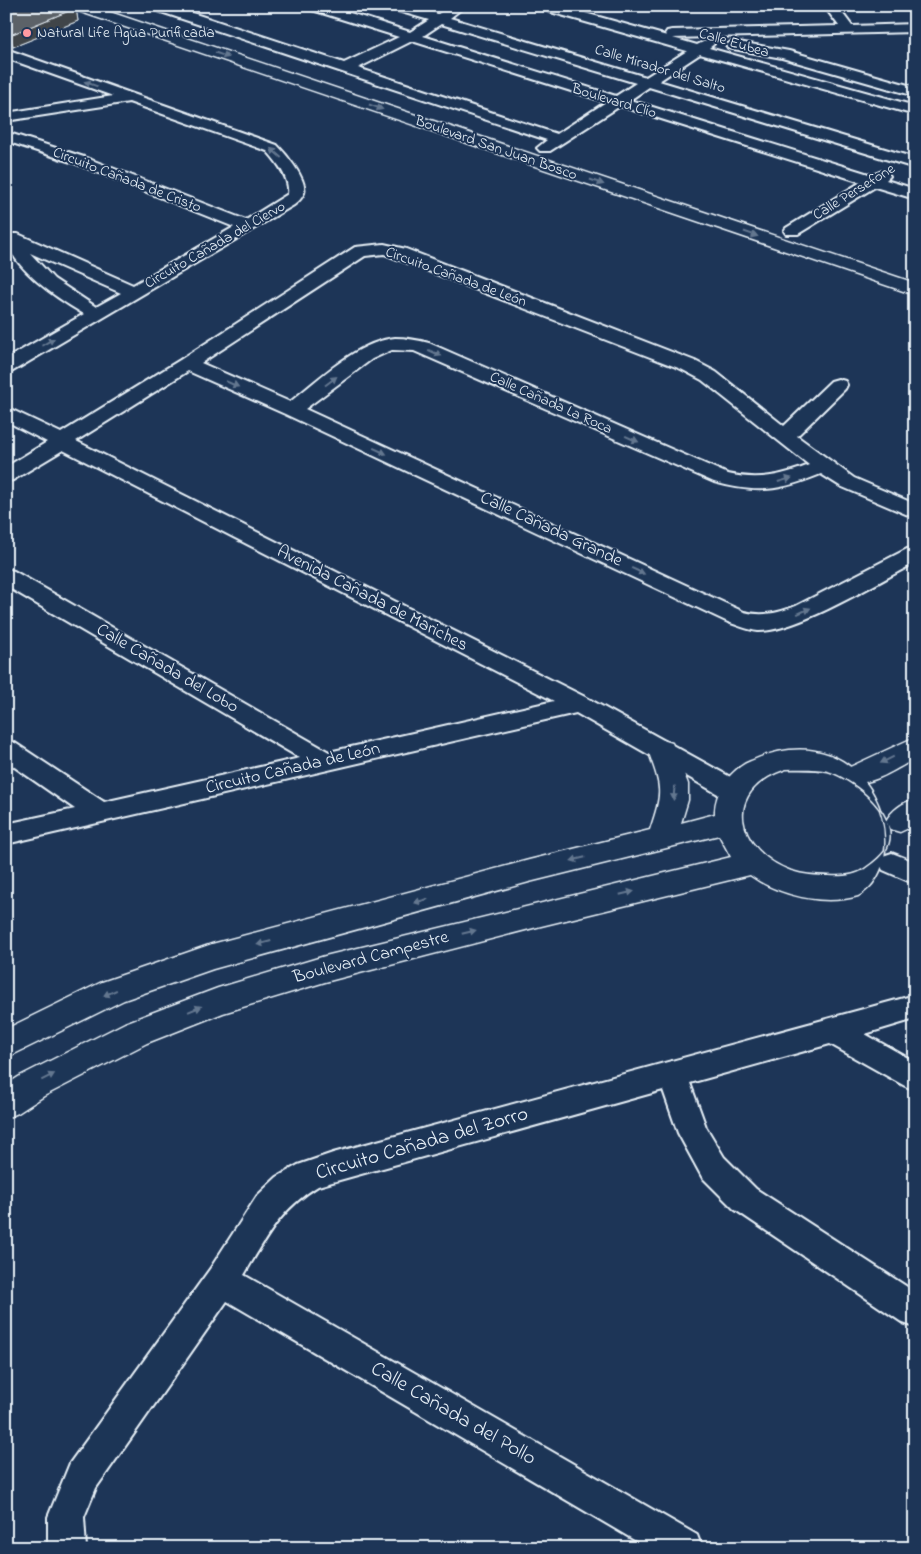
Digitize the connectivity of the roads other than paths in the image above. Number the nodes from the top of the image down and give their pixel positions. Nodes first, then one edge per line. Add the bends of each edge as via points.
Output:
1 (77, 6) edge
2 (118, 6) edge
3 (314, 6) edge
4 (396, 6) edge
5 (458, 6) edge
6 (545, 6) edge
7 (830, 6) edge
8 (151, 7) edge
9 (441, 20) junction
10 (915, 28) edge
11 (849, 30) junction
12 (724, 33) junction
13 (643, 34) junction
14 (411, 36) junction
15 (711, 41) junction
16 (699, 50) junction
17 (6, 53) edge
18 (24, 60) junction
19 (6, 62) edge
20 (344, 68) junction
21 (648, 83) junction
22 (915, 92) edge
23 (129, 98) junction
24 (618, 102) junction
25 (915, 111) edge
26 (6, 117) edge
27 (6, 136) edge
28 (552, 144) junction
29 (911, 158) edge
30 (874, 182) junction
31 (915, 194) edge
32 (247, 226) junction
33 (792, 231) junction
34 (9, 232) edge
35 (820, 240) dead end
36 (915, 289) edge
37 (134, 292) junction
38 (96, 314) junction
39 (187, 364) junction
40 (6, 366) edge
41 (838, 385) dead end
42 (292, 410) junction
43 (6, 413) edge
44 (785, 436) junction
45 (61, 441) junction
46 (823, 466) junction
47 (6, 476) edge
48 (915, 512) edge
49 (915, 554) edge
50 (6, 576) edge
51 (579, 704) junction
52 (915, 747) edge
53 (6, 749) edge
54 (662, 750) junction
55 (327, 762) junction
56 (860, 774) junction
57 (734, 791) junction
58 (99, 812) junction
59 (908, 815) edge
60 (728, 822) junction
61 (6, 834) edge
62 (662, 838) junction
63 (754, 863) junction
64 (904, 869) edge
65 (915, 1007) edge
66 (833, 1031) junction
67 (6, 1044) edge
68 (672, 1075) junction
69 (915, 1077) edge
70 (6, 1103) edge
71 (222, 1280) junction
72 (915, 1311) edge
73 (67, 1548) edge
74 (684, 1548) edge

1 -> 36 main road, Boulevard San Juan Bosco
2 - 28 main road, Boulevard San Juan Bosco
3 - 14 street, Boulevard Clío
4 - 9 street, Calle Mirador del Salto
5 - 9 street
6 - 13 street, Calle Eubea
7 - 11 street
8 - 20 street
9 - 14 street
9 - 21 street, Calle Mirador del Salto
10 - 11 street
11 - 12 street
12 - 13 street
12 - 15 street
13 - 16 street, Calle Eubea
14 - 20 street
14 - 24 street, Boulevard Clío
15 - 16 street
15 - 22 street via 784,54
16 - 21 street
16 - 25 street, Calle Eubea
17 - 18 street, Circuito Cañada del Ciervo
18 - 19 street
23 -> 18 street, Circuito Cañada del Ciervo
20 - 28 street
21 - 24 street
21 - 29 street, Calle Mirador del Salto
23 - 26 street, Circuito Cañada del Ciervo
32 -> 23 street, Circuito Cañada del Ciervo via 296,195 295,182 281,157 272,148 258,142
24 - 28 street
24 - 30 street, Boulevard Clío
27 - 32 street, Circuito Cañada de Cristo via 79,160
28 - 33 main road, Boulevard San Juan Bosco
29 - 30 street, Calle Persefone
30 - 31 street, Boulevard Clío
30 - 33 street, Calle Persefone
32 - 37 street, Circuito Cañada del Ciervo
33 - 35 main road, Boulevard San Juan Bosco
34 - 37 street
34 - 38 street via 28,265 56,290
37 - 38 street, Circuito Cañada del Ciervo
40 -> 38 street, Circuito Cañada del Ciervo
39 -> 42 street, Calle Cañada Grande
39 - 44 street, Circuito Cañada de León via 360,251 384,249 688,365 709,376
39 - 45 street, Circuito Cañada de León
41 - 44 street
42 -> 46 street, Calle Cañada La Roca via 369,352 388,345 407,344 423,347 734,482 770,484
42 -> 49 street, Calle Cañada Grande via 736,617 757,623 781,620 804,611
43 - 45 street, Avenida Cañada de Mariches
44 - 46 street, Circuito Cañada de León
45 - 47 street, Circuito Cañada de León
45 - 51 street, Avenida Cañada de Mariches
46 - 48 street, Circuito Cañada de León via 847,482
50 - 55 street, Calle Cañada del Lobo
51 - 54 street, Avenida Cañada de Mariches
51 - 55 street, Circuito Cañada de León
52 -> 56 main road
53 - 58 street
54 - 57 street, Avenida Cañada de Mariches
54 -> 62 main road via 674,784 674,800
55 - 58 street, Circuito Cañada de León
56 - 57 main road via 836,763 786,760 763,766 745,777
56 - 59 main road
57 - 60 main road via 728,807
58 - 61 street, Circuito Cañada de León
59 - 64 main road via 900,850
60 - 62 main road
60 - 63 main road via 738,845
62 -> 67 main road via 212,957 113,991
63 - 64 main road via 781,879 812,888 845,888
70 -> 63 main road, Boulevard Campestre via 32,1086 136,1033 218,1001 344,964
65 - 66 street, Circuito Cañada del Zorro
66 - 68 street, Circuito Cañada del Zorro
66 - 69 street
68 - 71 street, Circuito Cañada del Zorro via 309,1175 288,1187 268,1207
68 - 72 street via 693,1133 713,1167 745,1200
71 - 73 street, Circuito Cañada del Zorro via 83,1476 66,1518
71 - 74 street, Calle Cañada del Pollo

